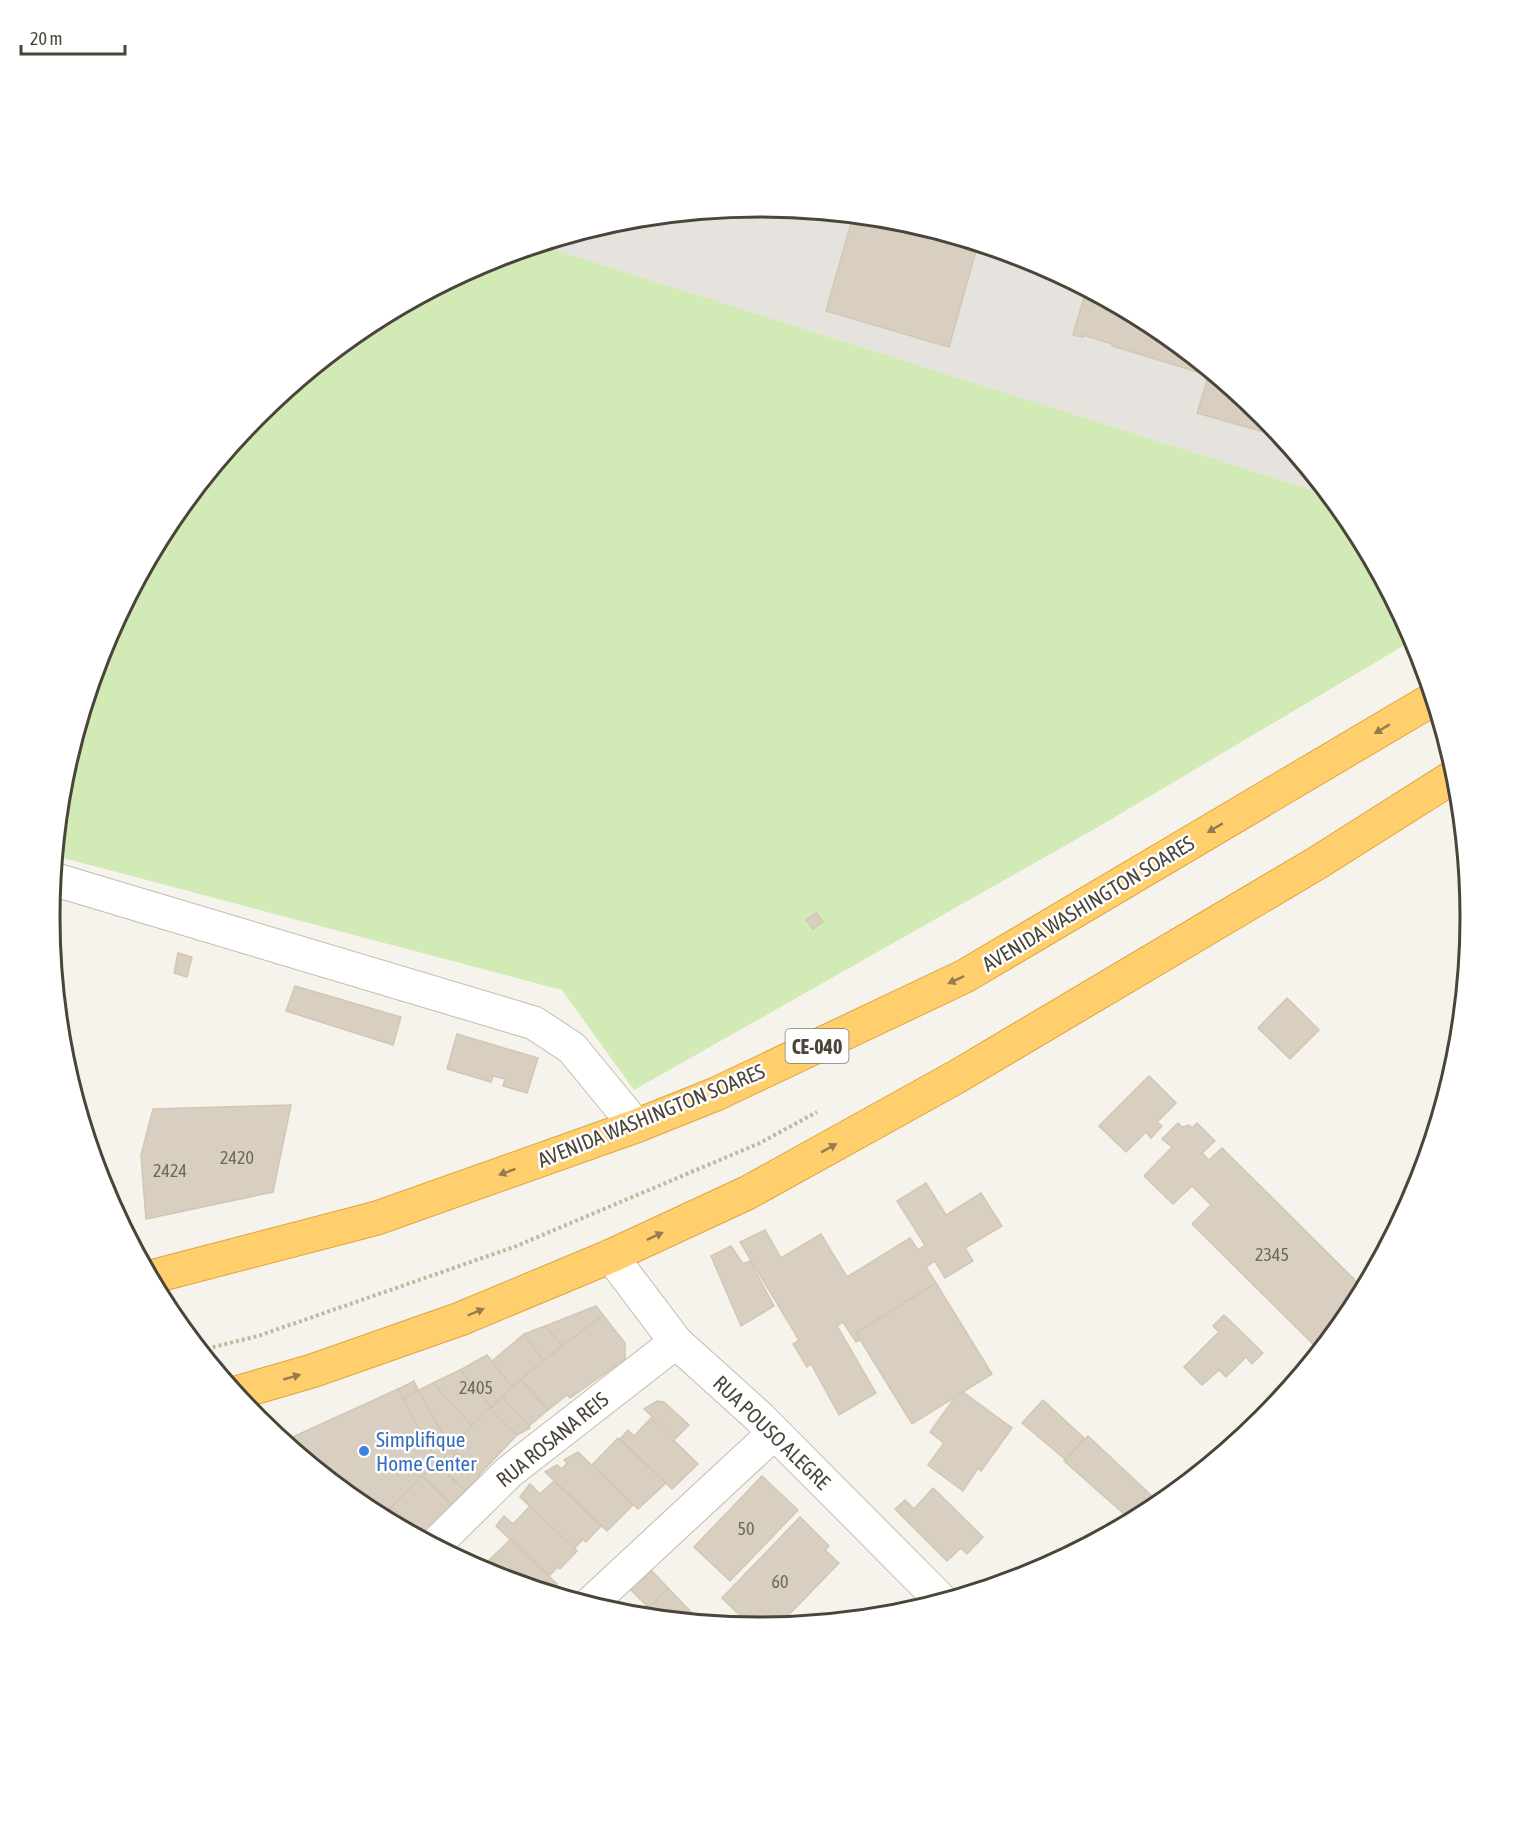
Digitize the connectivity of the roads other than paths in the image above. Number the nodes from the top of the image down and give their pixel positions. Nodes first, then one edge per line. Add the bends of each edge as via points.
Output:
1 (1426, 703) edge
2 (1447, 781) edge
3 (61, 881) edge
4 (636, 1126) junction
5 (611, 1256) junction
6 (159, 1275) edge
7 (676, 1342) junction
8 (245, 1390) edge
9 (774, 1433) junction
10 (440, 1540) edge
11 (936, 1594) edge
12 (597, 1597) edge

1 -> 4 highway, AVENIDA WASHINGTON SOARES / CE-040 via 965,976 716,1094
5 -> 2 highway via 747,1193 958,1076 1317,863
3 - 4 street via 534,1023 572,1048
4 -> 6 highway, AVENIDA WASHINGTON SOARES / CE-040 via 377,1218
5 - 7 street, RUA POUSO ALEGRE
8 -> 5 highway via 460,1319
7 - 9 street, RUA POUSO ALEGRE
7 - 10 street, RUA ROSANA REIS via 509,1472
9 - 11 street, RUA POUSO ALEGRE
9 - 12 street

